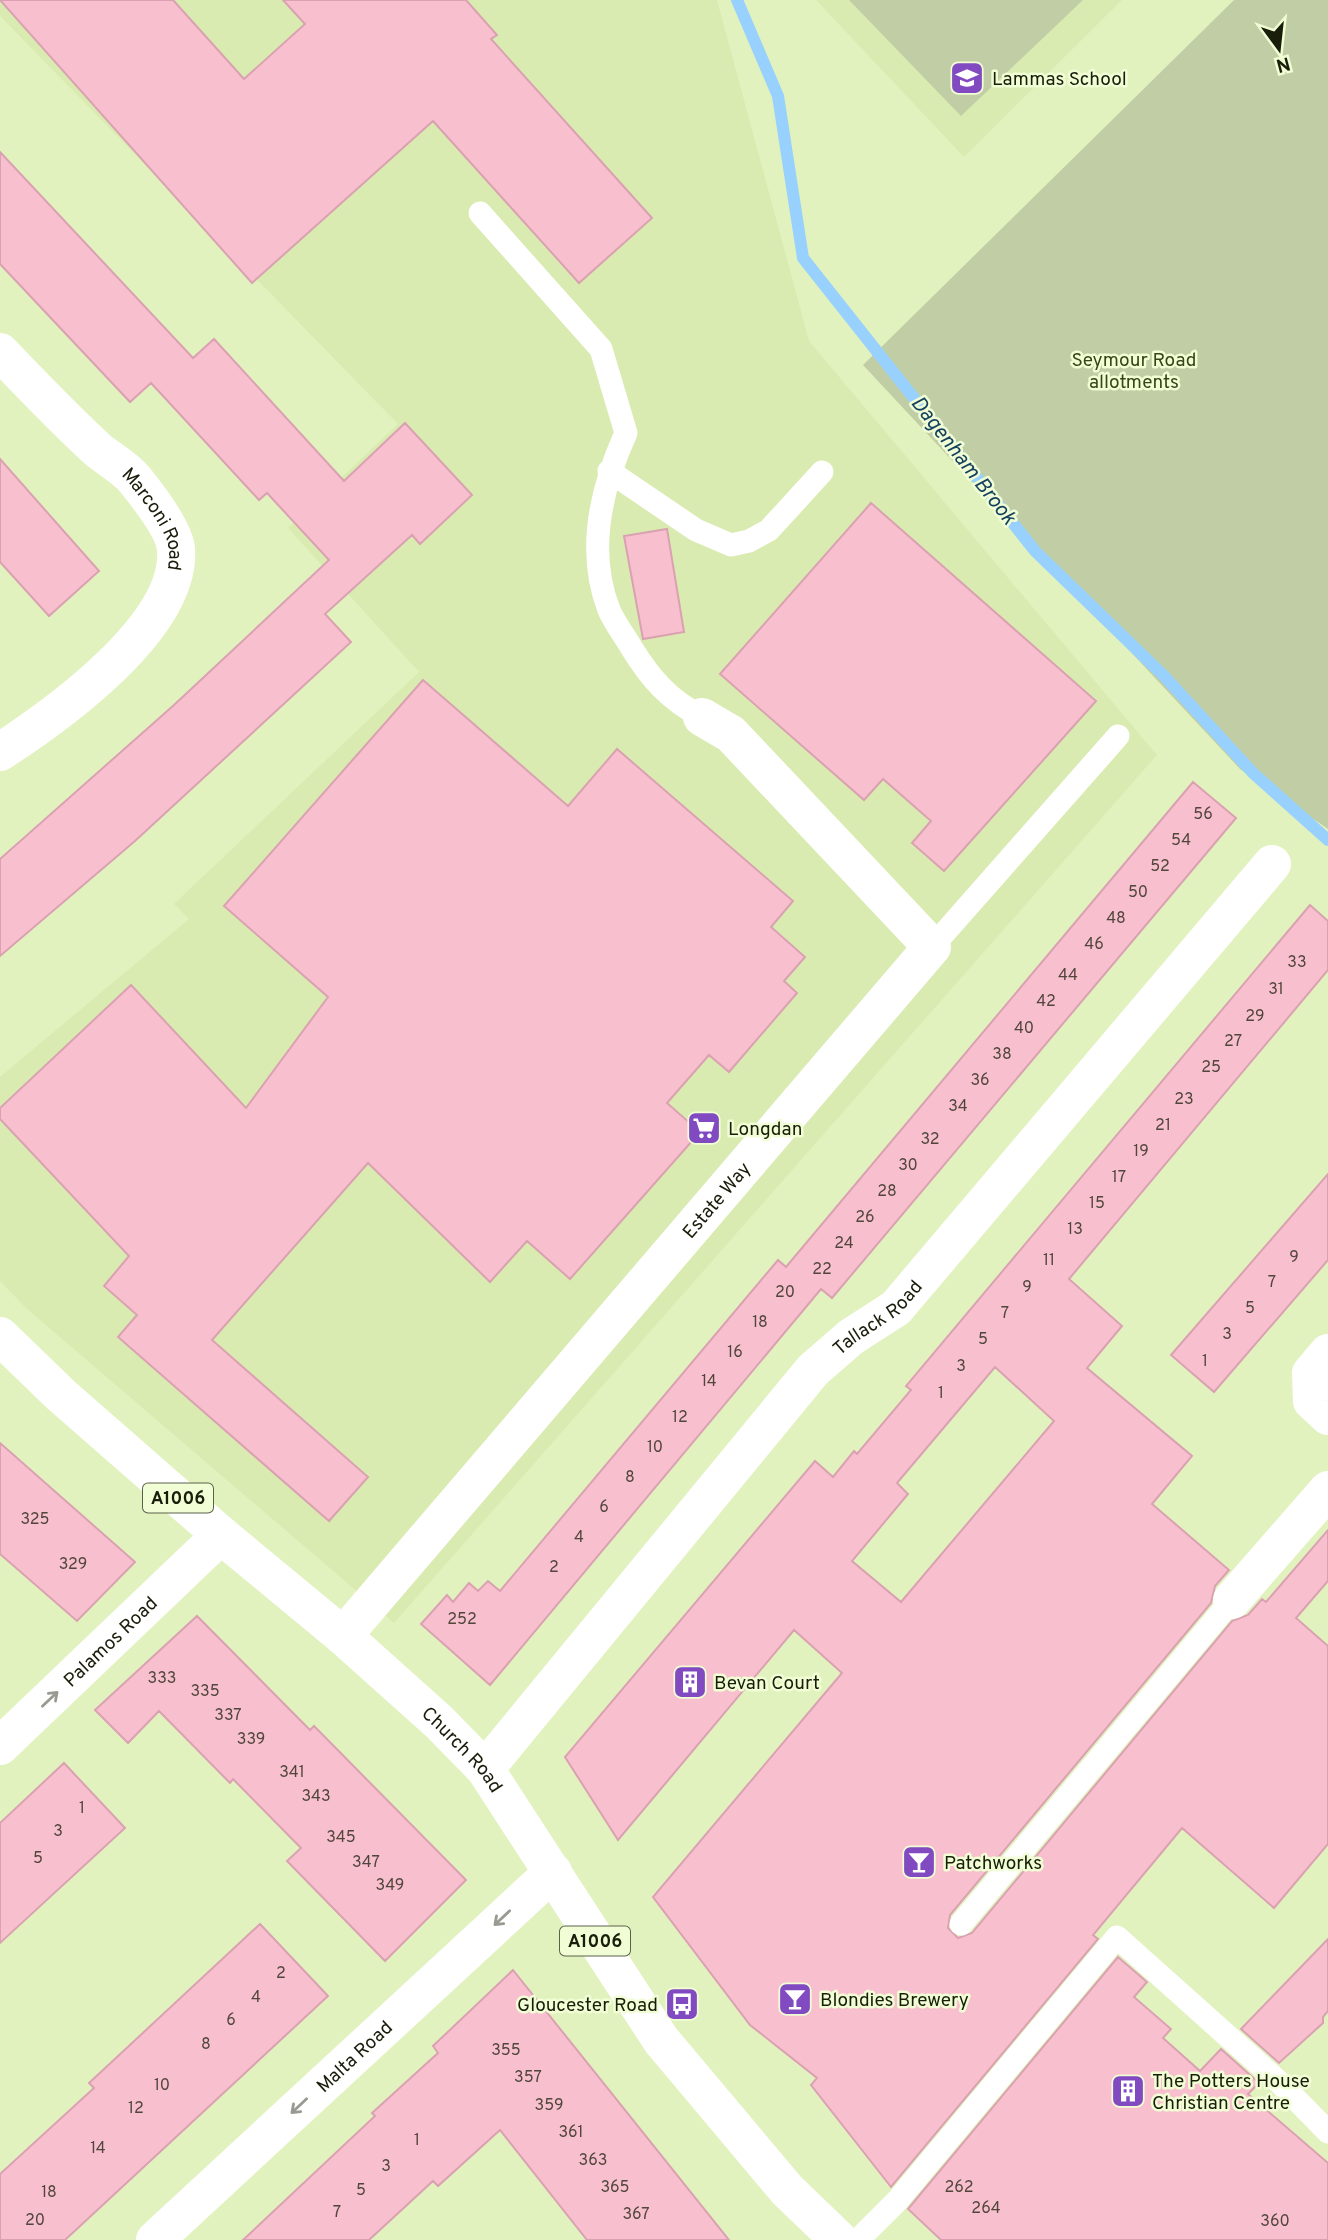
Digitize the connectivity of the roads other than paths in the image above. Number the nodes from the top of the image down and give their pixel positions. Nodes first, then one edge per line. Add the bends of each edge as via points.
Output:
1 (481, 213) dead end
2 (0, 352) edge
3 (609, 471) junction
4 (822, 472) dead end
5 (702, 718) joint
6 (1118, 736) dead end
7 (0, 752) edge
8 (1272, 864) dead end
9 (932, 947) junction
10 (0, 1336) edge
11 (1319, 1363) edge
12 (1328, 1416) edge
13 (1328, 1490) edge
14 (221, 1535) junction
15 (1232, 1600) joint
16 (343, 1636) junction
17 (0, 1746) edge
18 (485, 1769) junction
19 (552, 1872) junction
20 (961, 1924) dead end
21 (1328, 2132) edge
22 (823, 2236) edge
23 (155, 2240) edge
24 (858, 2240) edge

1 - 3 lane via 601,349 626,433
2 - 7 street, Marconi Road via 99,451 133,478 176,548 166,599 117,663
3 - 4 lane via 696,530 731,545 769,530
3 - 5 lane via 597,557 610,610 649,676 675,703
5 - 9 street via 731,734
6 - 9 lane
8 - 18 street, Tallack Road via 896,1308 851,1337 813,1370
9 - 16 street, Estate Way
10 - 14 street, Church Road / A1006
11 - 12 street via 1312,1401
13 - 15 street
14 - 16 street, Church Road / A1006
17 -> 14 street, Palamos Road
15 - 20 lane
16 - 18 street, Church Road / A1006
18 - 19 street, Church Road / A1006
19 - 22 street, Church Road / A1006 via 661,2040
19 -> 23 street, Malta Road
21 - 24 lane via 1117,1937 897,2201

